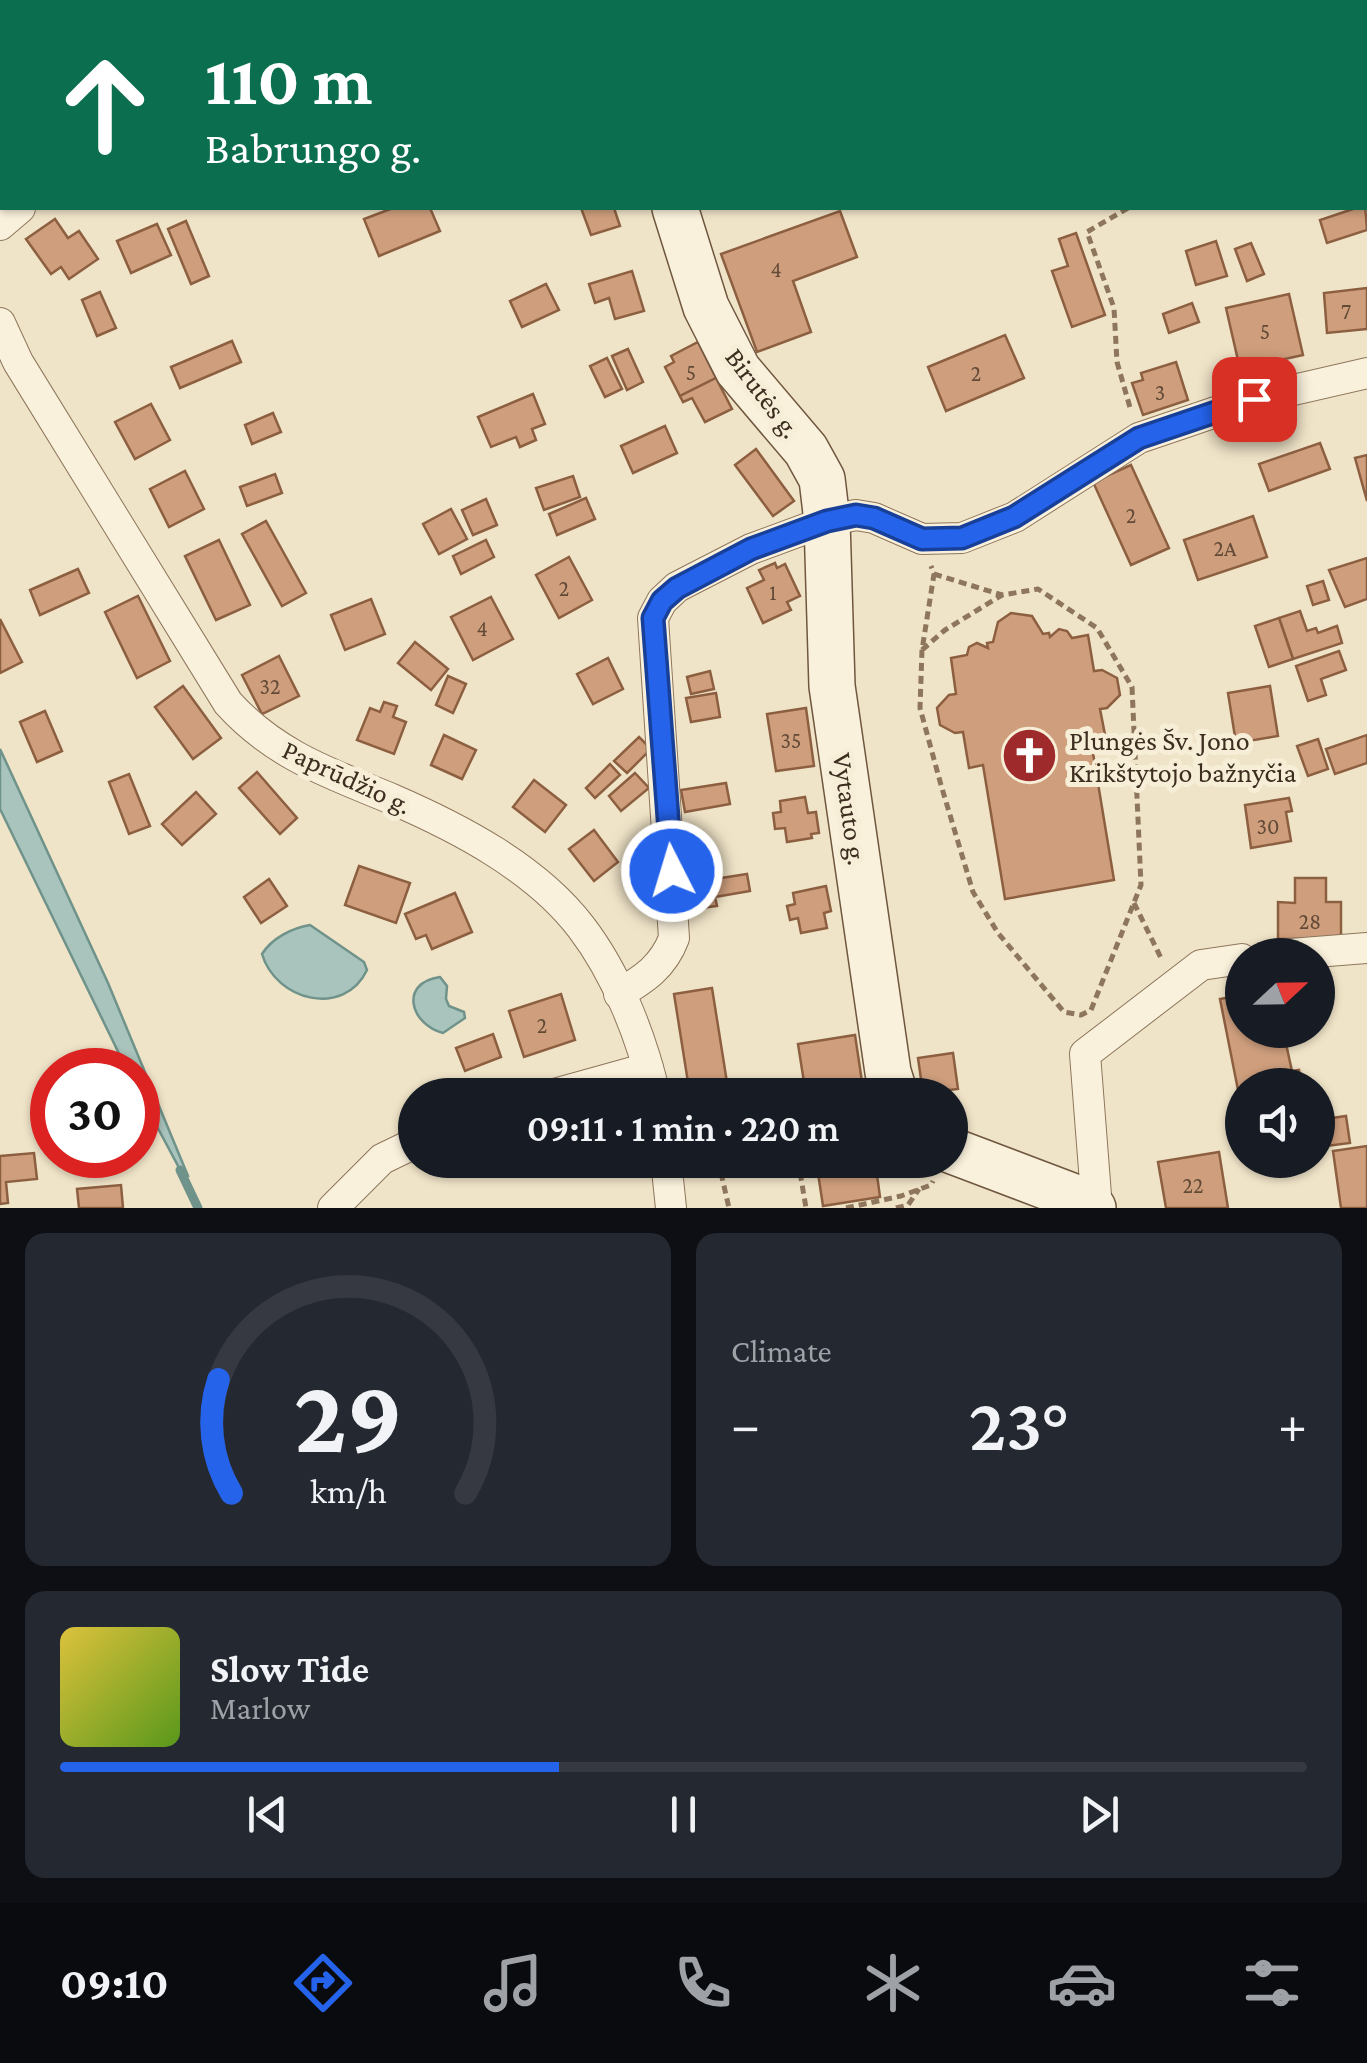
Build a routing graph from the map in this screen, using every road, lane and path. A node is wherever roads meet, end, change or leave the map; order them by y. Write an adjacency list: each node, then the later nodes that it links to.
1 (676, 210): 6 (main road, Birutės g.)
2 (1125, 210): 5 (path)
3 (0, 323): 16 (street, Paprūdžio g.)
4 (1367, 374): 5 (street)
5 (1139, 438): 7 (street)
6 (827, 521): 7 (street); 16 (street); 18 (main road, Vytauto g.)
7 (922, 539): 8 (path)
8 (934, 574): 9 (path); 10 (path)
9 (1002, 595): 10 (path); 11 (path)
10 (922, 650): 11 (path)
11 (1134, 902): 15 (path)
12 (1367, 948): 13 (street)
13 (1335, 951)
14 (1225, 961): 15 (street)
15 (1175, 985): 32 (street)
16 (618, 994): 17 (street, Paprūdžio g.)
17 (650, 1078)
18 (891, 1078)
19 (398, 1151): 26 (street)
20 (968, 1168): 32 (main road)
21 (668, 1178): 27 (street)
22 (722, 1178): 28 (path)
23 (801, 1178): 29 (path)
24 (934, 1178): 25 (path)
25 (918, 1189): 30 (path); 31 (path)
26 (333, 1208)
27 (671, 1208)
28 (729, 1208)
29 (806, 1208)
30 (846, 1208)
31 (896, 1208)
32 (1095, 1208)

